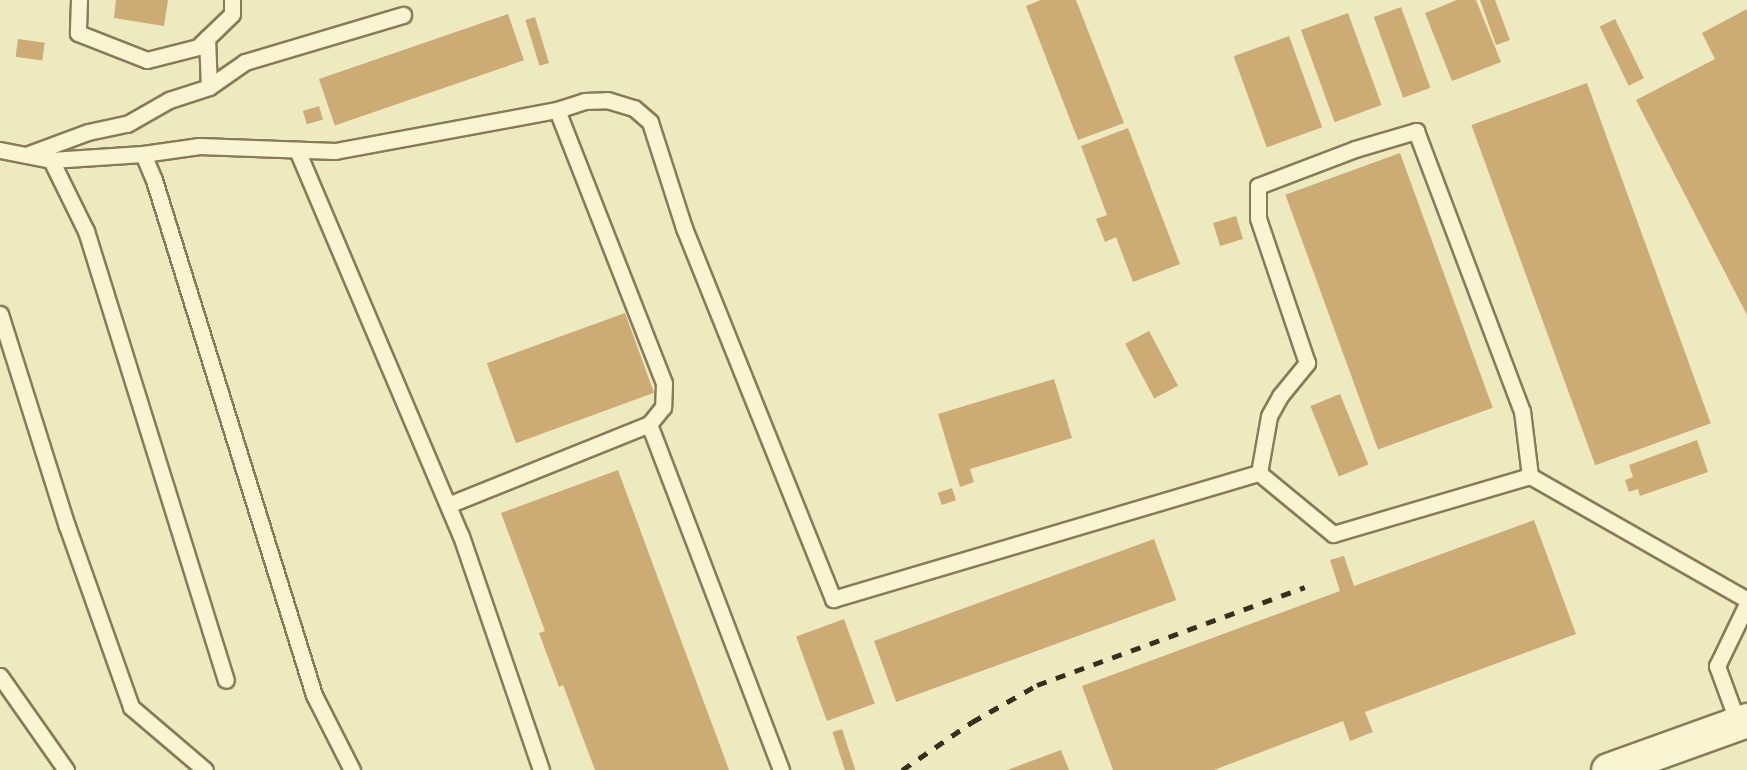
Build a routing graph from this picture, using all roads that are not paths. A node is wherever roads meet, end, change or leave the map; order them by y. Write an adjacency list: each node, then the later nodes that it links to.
1 (79, 0): 4 (lane)
2 (232, 0): 4 (lane)
3 (403, 15): 5 (lane)
4 (207, 38): 5 (lane)
5 (209, 87): 10 (lane)
6 (557, 110): 8 (lane); 13 (lane); 14 (lane)
7 (0, 150): 10 (lane)
8 (297, 150): 9 (lane); 16 (lane)
9 (143, 154): 11 (lane); 23 (lane)
10 (25, 155): 11 (lane)
11 (51, 160): 19 (lane)
12 (0, 314): 22 (lane)
13 (649, 424): 16 (lane); 25 (lane)
14 (1259, 473): 15 (lane); 15 (lane)
15 (1530, 476): 17 (lane)
16 (448, 505): 24 (lane)
17 (1747, 602): 20 (lane)
18 (0, 676): 21 (lane)
19 (225, 680)
20 (1742, 721): 26 (street)
21 (66, 770)
22 (205, 770)
23 (352, 770)
24 (541, 770)
25 (781, 770)
26 (1608, 770)

